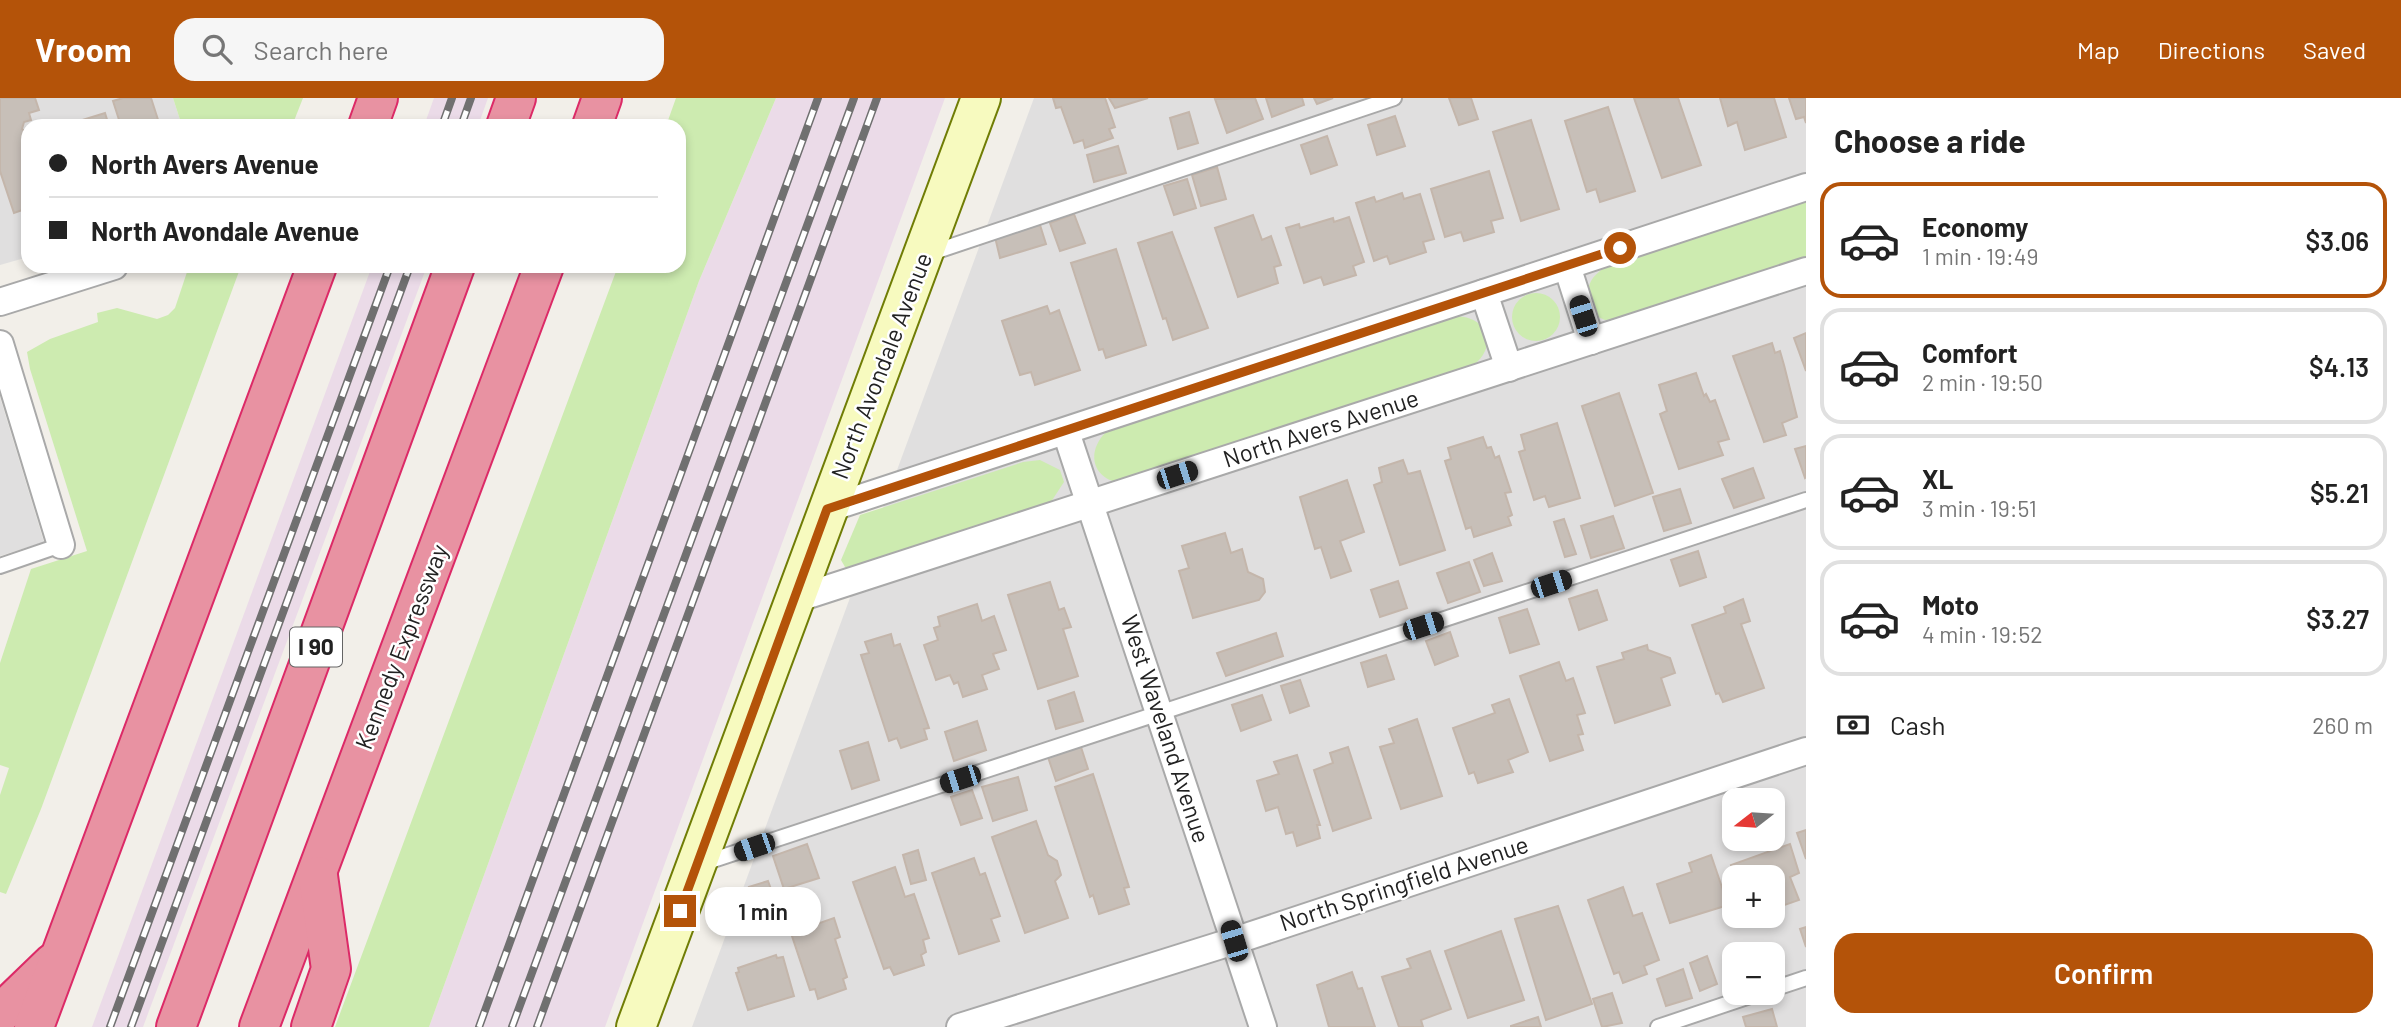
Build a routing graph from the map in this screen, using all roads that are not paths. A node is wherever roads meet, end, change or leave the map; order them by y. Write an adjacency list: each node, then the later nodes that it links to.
1 (378, 98): 6 (highway)
2 (516, 98): 7 (highway)
3 (602, 98): 8 (highway)
4 (981, 98): 10 (street, North Avondale Avenue)
5 (1394, 98): 10 (lane)
6 (370, 119)
7 (508, 119)
8 (594, 119)
9 (1806, 187): 11 (street)
10 (924, 255): 25 (street, North Avondale Avenue)
11 (1567, 266): 17 (street); 19 (street)
12 (1806, 271): 19 (street, North Avers Avenue)
13 (92, 273): 18 (street)
14 (314, 273): 34 (highway)
15 (452, 273): 40 (highway, I 90)
16 (541, 273): 32 (highway, Kennedy Expressway)
17 (1484, 293): 21 (street); 22 (street)
18 (0, 302)
19 (1591, 341): 21 (street, North Avers Avenue)
20 (0, 344): 26 (street)
21 (1509, 368): 24 (street, North Avers Avenue)
22 (1066, 432): 24 (street, West Waveland Avenue); 25 (street)
23 (1806, 500): 29 (lane)
24 (1090, 504): 28 (street, North Avers Avenue); 29 (street, West Waveland Avenue)
25 (827, 509): 28 (street, North Avondale Avenue)
26 (61, 545): 27 (lane)
27 (0, 566)
28 (796, 599): 31 (street, North Avondale Avenue)
29 (1159, 713): 31 (lane); 33 (street, West Waveland Avenue)
30 (1806, 751): 33 (street, North Springfield Avenue)
31 (697, 865): 43 (street, North Avondale Avenue)
32 (317, 869): 41 (highway, Kennedy Expressway); 42 (highway)
33 (1234, 941): 44 (street, North Springfield Avenue); 45 (street, West Waveland Avenue)
34 (60, 956): 38 (highway); 39 (highway)
35 (1806, 978): 36 (lane)
36 (1785, 985)
37 (1723, 1005): 46 (lane)
38 (0, 1014)
39 (34, 1027)
40 (176, 1027)
41 (259, 1027)
42 (311, 1027)
43 (636, 1027)
44 (960, 1027)
45 (1263, 1027)
46 (1658, 1027)

